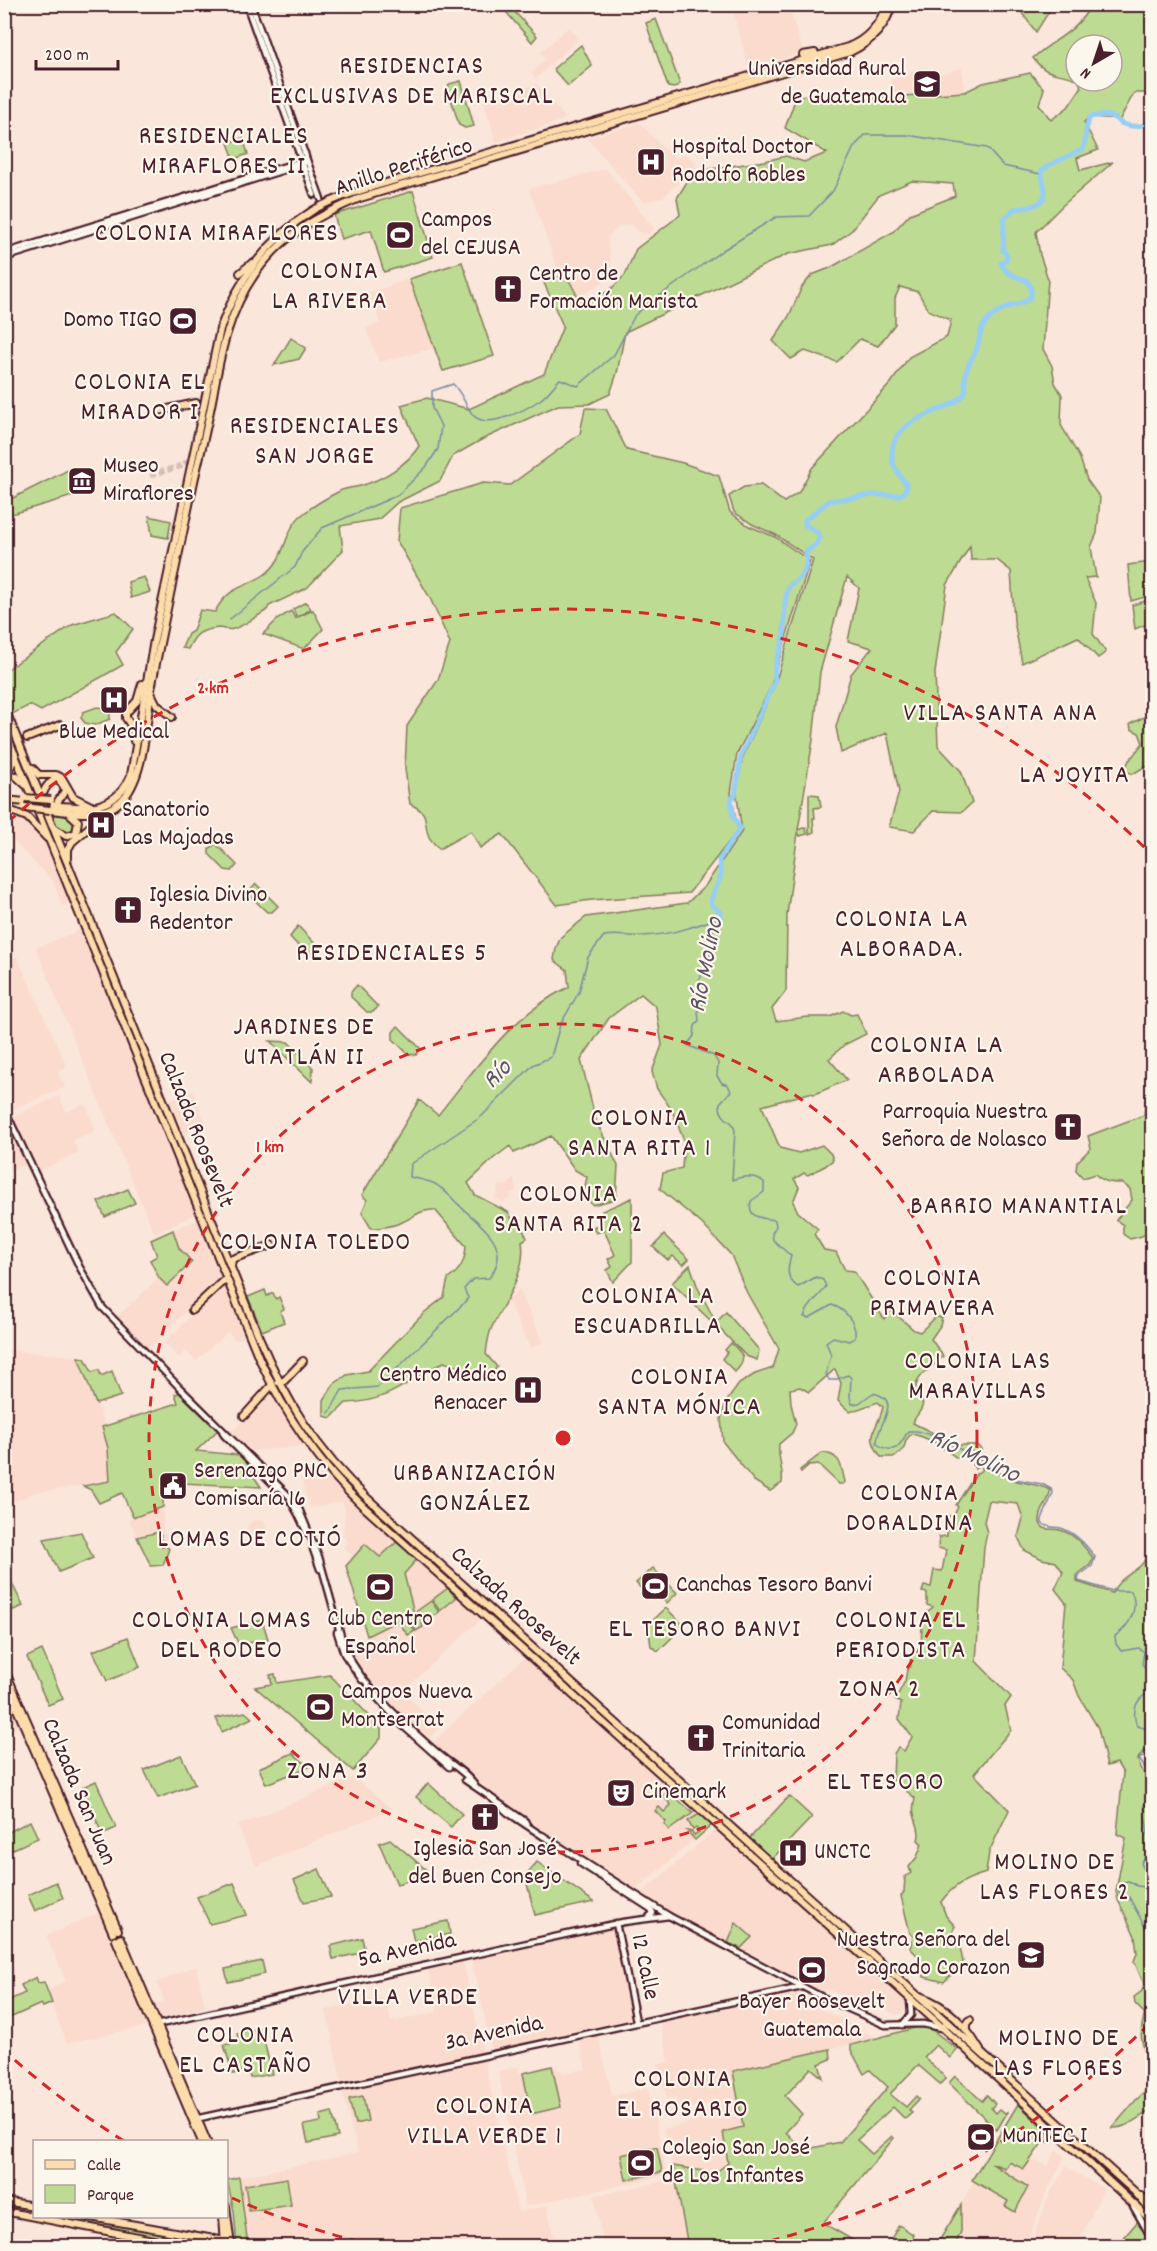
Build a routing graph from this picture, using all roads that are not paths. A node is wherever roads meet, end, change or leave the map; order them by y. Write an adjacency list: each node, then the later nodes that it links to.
1 (246, 4): 19 (main road)
2 (251, 4): 16 (main road)
3 (885, 4): 5 (main road, Anillo Periférico)
4 (892, 4): 7 (main road, Anillo Periférico)
5 (837, 51): 6 (main road); 10 (main road, Anillo Periférico)
6 (803, 55)
7 (793, 69): 9 (main road); 12 (main road, Anillo Periférico)
8 (738, 74): 10 (main road)
9 (775, 80)
10 (720, 85): 13 (main road, Anillo Periférico)
11 (642, 118): 12 (main road)
12 (622, 119): 15 (main road, Anillo Periférico)
13 (576, 126): 14 (main road); 20 (main road, Anillo Periférico)
14 (553, 128)
15 (518, 151): 18 (main road); 22 (main road, Anillo Periférico)
16 (305, 153): 19 (main road); 24 (main road)
17 (451, 159): 20 (main road)
18 (502, 161)
19 (302, 162): 23 (main road); 28 (main road)
20 (434, 169): 25 (main road, Anillo Periférico)
21 (426, 182): 22 (main road)
22 (407, 185): 25 (main road, Anillo Periférico)
23 (314, 195)
24 (321, 199)
25 (329, 207): 26 (main road, Anillo Periférico)
26 (315, 214): 27 (main road, Anillo Periférico); 32 (main road, Anillo Periférico)
27 (265, 251): 29 (main road); 34 (main road, Anillo Periférico)
28 (4, 255)
29 (240, 273)
30 (218, 387): 32 (main road)
31 (196, 403): 33 (main road)
32 (207, 407): 36 (main road); 36 (main road)
33 (159, 411)
34 (199, 422): 35 (main road); 37 (main road, Anillo Periférico)
35 (194, 430)
36 (183, 529): 41 (main road)
37 (176, 543): 38 (main road); 40 (main road, Anillo Periférico)
38 (169, 551)
39 (164, 577): 40 (main road)
40 (164, 595): 41 (main road, Anillo Periférico)
41 (153, 666): 42 (main road, Anillo Periférico); 50 (main road, Anillo Periférico); 50 (main road)
42 (151, 693): 45 (main road); 58 (main road, Anillo Periférico)
43 (4, 706): 52 (main road, Calzada Roosevelt)
44 (4, 716): 48 (main road)
45 (172, 717)
46 (60, 724): 49 (main road)
47 (4, 728): 51 (main road, Calzada Roosevelt)
48 (12, 734)
49 (27, 738)
50 (135, 752): 60 (main road, Anillo Periférico)
51 (15, 753): 53 (main road); 56 (main road, Calzada Roosevelt)
52 (27, 762): 55 (main road, Calzada Roosevelt); 59 (main road)
53 (4, 772): 56 (main road)
54 (4, 798): 56 (main road)
55 (42, 799): 57 (main road); 63 (main road, Calzada Roosevelt)
56 (27, 801): 57 (main road, bridge); 61 (main road); 64 (main road, Calzada Roosevelt)
57 (53, 804): 59 (main road); 60 (main road); 62 (main road)
58 (118, 804): 62 (main road); 65 (main road, Anillo Periférico)
59 (89, 805): 60 (main road)
60 (101, 805)
61 (4, 806): 64 (main road)
62 (65, 811): 63 (main road)
63 (54, 828): 65 (main road, Calzada Roosevelt)
64 (51, 842): 67 (main road, Calzada Roosevelt)
65 (70, 868): 66 (main road, Calzada Roosevelt)
66 (133, 1023): 67 (main road); 70 (main road, Calzada Roosevelt)
67 (125, 1027): 69 (main road, Calzada Roosevelt)
68 (4, 1108): 90 (main road)
69 (166, 1130): 70 (main road); 72 (main road, Calzada Roosevelt)
70 (179, 1140): 71 (main road, Calzada Roosevelt)
71 (206, 1206): 72 (main road); 74 (main road, Calzada Roosevelt)
72 (201, 1215): 75 (main road, Calzada Roosevelt)
73 (272, 1245): 74 (main road)
74 (232, 1270): 78 (main road, Calzada Roosevelt)
75 (228, 1281): 76 (main road); 78 (main road, Calzada Roosevelt)
76 (192, 1310)
77 (303, 1361): 78 (main road)
78 (275, 1383): 79 (main road); 80 (main road, Calzada Roosevelt); 81 (main road, Calzada Roosevelt)
79 (244, 1416)
80 (399, 1537): 81 (main road); 84 (main road, Calzada Roosevelt)
81 (429, 1552): 84 (main road, Calzada Roosevelt)
82 (4, 1668): 86 (main road, Calzada San Juan)
83 (4, 1679): 85 (main road, Calzada San Juan)
84 (589, 1703): 87 (main road, Calzada Roosevelt); 88 (main road, Calzada Roosevelt)
85 (34, 1746): 86 (main road); 86 (main road, Calzada San Juan)
86 (43, 1756)
87 (674, 1785): 88 (main road); 89 (main road, Calzada Roosevelt)
88 (696, 1796): 91 (main road, Calzada Roosevelt)
89 (715, 1824): 91 (main road); 96 (main road, Calzada Roosevelt)
90 (542, 1835): 92 (main road); 93 (main road)
91 (794, 1884): 96 (main road, Calzada Roosevelt)
92 (669, 1916): 93 (main road, 5a Avenida); 97 (main road)
93 (649, 1917): 94 (main road, 5a Avenida)
94 (616, 1923): 102 (main road, 12 Calle); 105 (main road, 5a Avenida)
95 (118, 1939): 105 (main road)
96 (858, 1947): 100 (main road, Calzada Roosevelt)
97 (789, 1980): 98 (main road); 99 (main road)
98 (802, 1987): 99 (main road, 3a Avenida); 106 (main road)
99 (785, 1990): 102 (main road, 3a Avenida)
100 (912, 1996): 101 (main road); 107 (main road); 108 (main road, Calzada Roosevelt); 109 (main road, Calzada Roosevelt)
101 (911, 2017): 104 (main road); 106 (main road)
102 (637, 2020): 111 (main road, 3a Avenida)
103 (970, 2020): 107 (main road)
104 (918, 2024): 106 (main road); 108 (main road)
105 (155, 2025): 111 (main road)
106 (899, 2026)
107 (967, 2028): 109 (main road)
108 (944, 2029): 110 (main road, Calzada Roosevelt)
109 (983, 2056): 114 (main road, Calzada Roosevelt)
110 (1034, 2112): 114 (main road); 116 (main road, Calzada Roosevelt)
111 (196, 2119): 112 (main road); 113 (main road)
112 (201, 2140)
113 (206, 2140)
114 (1095, 2157): 115 (main road, Calzada Roosevelt)
115 (1135, 2192): 118 (main road); 121 (main road, Calzada Roosevelt)
116 (1128, 2198): 127 (main road, Calzada Roosevelt); 128 (main road)
117 (4, 2201): 119 (main road)
118 (1152, 2204)
119 (33, 2206)
120 (4, 2211): 122 (main road)
121 (1152, 2212)
122 (33, 2217)
123 (39, 2218): 131 (main road)
124 (91, 2218): 129 (main road)
125 (223, 2218): 130 (main road)
126 (227, 2218): 130 (main road)
127 (1152, 2221)
128 (1152, 2239)
129 (213, 2240): 130 (main road); 132 (main road)
130 (228, 2244)
131 (184, 2247)
132 (217, 2247)

